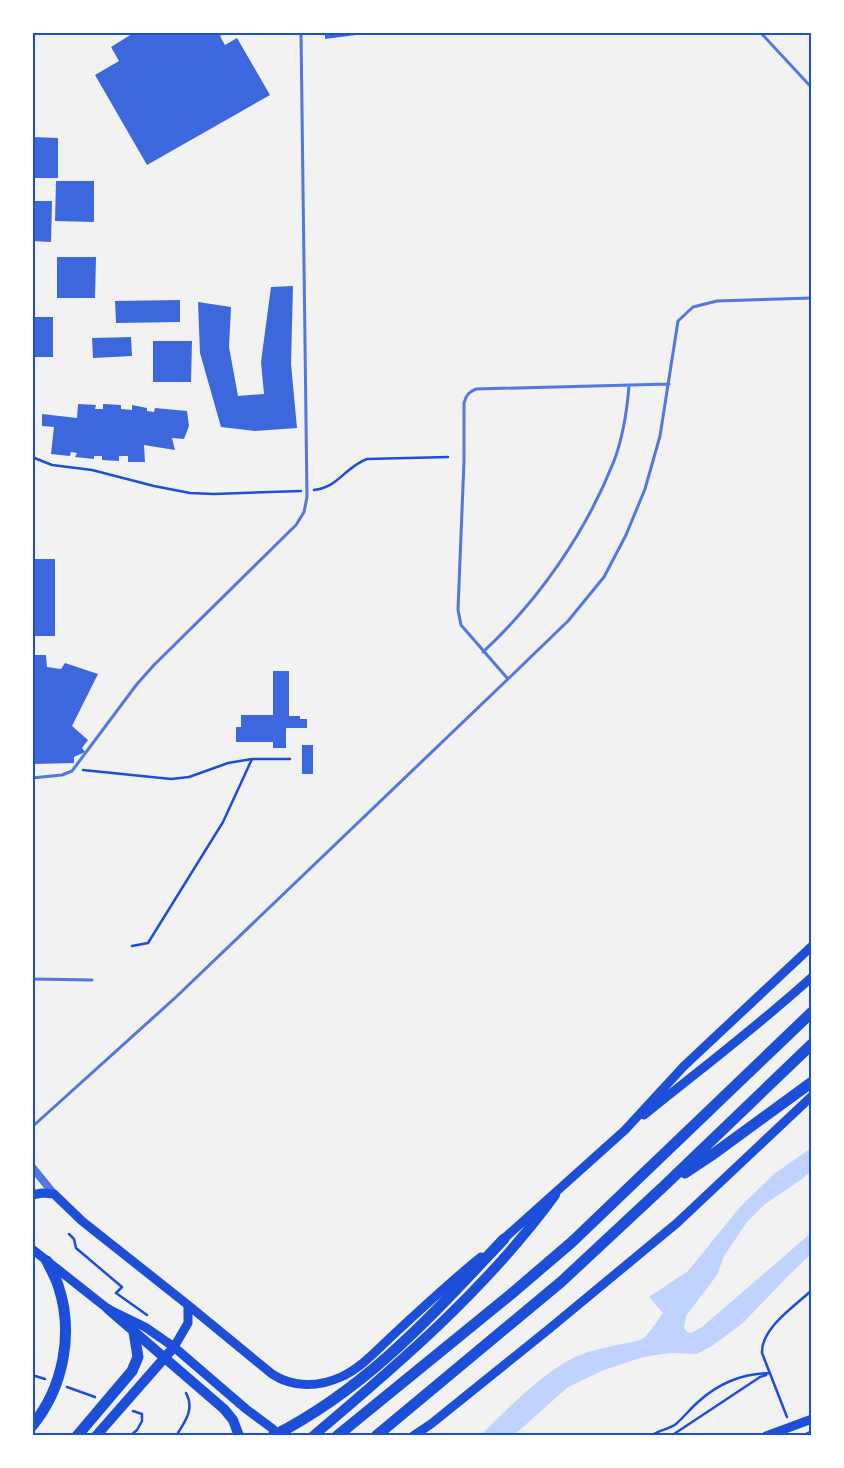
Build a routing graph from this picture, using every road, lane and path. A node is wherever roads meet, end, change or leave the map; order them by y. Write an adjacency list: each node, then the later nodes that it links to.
1 (300, 32): 9 (lane)
2 (760, 32): 3 (lane)
3 (812, 88)
4 (812, 298): 5 (lane)
5 (669, 384): 6 (lane); 11 (lane)
6 (629, 386): 10 (lane); 10 (lane)
7 (32, 457): 9 (path)
8 (448, 457): 9 (path)
9 (306, 491): 15 (lane)
10 (483, 652): 11 (lane)
11 (508, 679): 25 (lane)
12 (252, 759): 13 (path); 14 (path); 16 (path)
13 (290, 759)
14 (92, 771)
15 (32, 778)
16 (132, 946)
17 (812, 946): 26 (main road)
18 (812, 977): 26 (main road)
19 (32, 979): 20 (lane)
20 (92, 980)
21 (812, 1012): 60 (highway)
22 (812, 1044): 28 (highway)
23 (812, 1082): 28 (highway)
24 (812, 1096): 62 (main road)
25 (32, 1127)
26 (625, 1130): 31 (main road)
27 (32, 1166): 29 (street)
28 (664, 1186): 61 (highway)
29 (54, 1194): 30 (main road); 37 (main road)
30 (32, 1195)
31 (554, 1195): 33 (main road); 59 (main road)
32 (70, 1234): 39 (path)
33 (504, 1239): 37 (main road); 53 (highway)
34 (32, 1249): 35 (main road)
35 (46, 1260): 38 (main road); 52 (highway)
36 (812, 1290): 43 (path)
37 (188, 1305): 41 (main road)
38 (108, 1309): 40 (main road); 41 (main road)
39 (154, 1320)
40 (134, 1332): 42 (main road); 54 (highway)
41 (174, 1347): 42 (main road); 53 (main road)
42 (166, 1358): 55 (main road); 58 (main road)
43 (770, 1373): 50 (path); 63 (path); 64 (path)
44 (32, 1374): 45 (path)
45 (50, 1381)
46 (59, 1384): 48 (path)
47 (182, 1389): 57 (path)
48 (103, 1400)
49 (129, 1410): 56 (path)
50 (788, 1418)
51 (812, 1419): 65 (main road)
52 (32, 1426)
53 (273, 1432)
54 (77, 1436)
55 (96, 1436)
56 (130, 1436)
57 (176, 1436)
58 (239, 1436)
59 (313, 1436)
60 (337, 1436)
61 (376, 1436)
62 (413, 1436)
63 (651, 1436)
64 (671, 1436)
65 (766, 1436)

